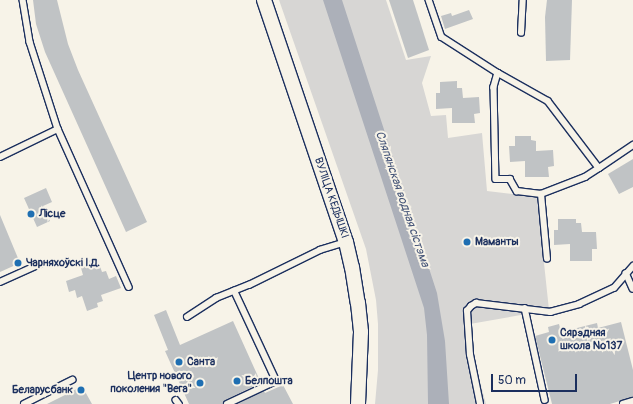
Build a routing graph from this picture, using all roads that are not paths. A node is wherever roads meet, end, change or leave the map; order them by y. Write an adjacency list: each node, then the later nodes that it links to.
1 (23, 0): 7 (lane)
2 (264, 0): 12 (street, ВУЛІЦА КЕДЫШКІ)
3 (429, 0): 6 (lane)
4 (523, 0): 5 (lane)
5 (521, 33)
6 (498, 73): 10 (lane); 11 (lane)
7 (58, 129): 9 (lane); 18 (lane)
8 (633, 145): 10 (lane)
9 (0, 157)
10 (598, 168): 11 (lane)
11 (541, 194): 13 (lane)
12 (346, 242): 20 (lane); 28 (street, ВУЛІЦА КЕДЫШКІ)
13 (547, 259)
14 (40, 264): 17 (lane)
15 (633, 266): 16 (lane)
16 (626, 273): 19 (lane); 21 (lane)
17 (0, 282)
18 (129, 287)
19 (633, 289)
20 (234, 291): 22 (lane); 27 (lane)
21 (525, 308): 24 (lane); 29 (lane)
22 (187, 317)
23 (72, 380): 26 (lane)
24 (545, 400)
25 (633, 401): 30 (lane)
26 (24, 404)
27 (227, 404)
28 (358, 404)
29 (480, 404)
30 (624, 404)

